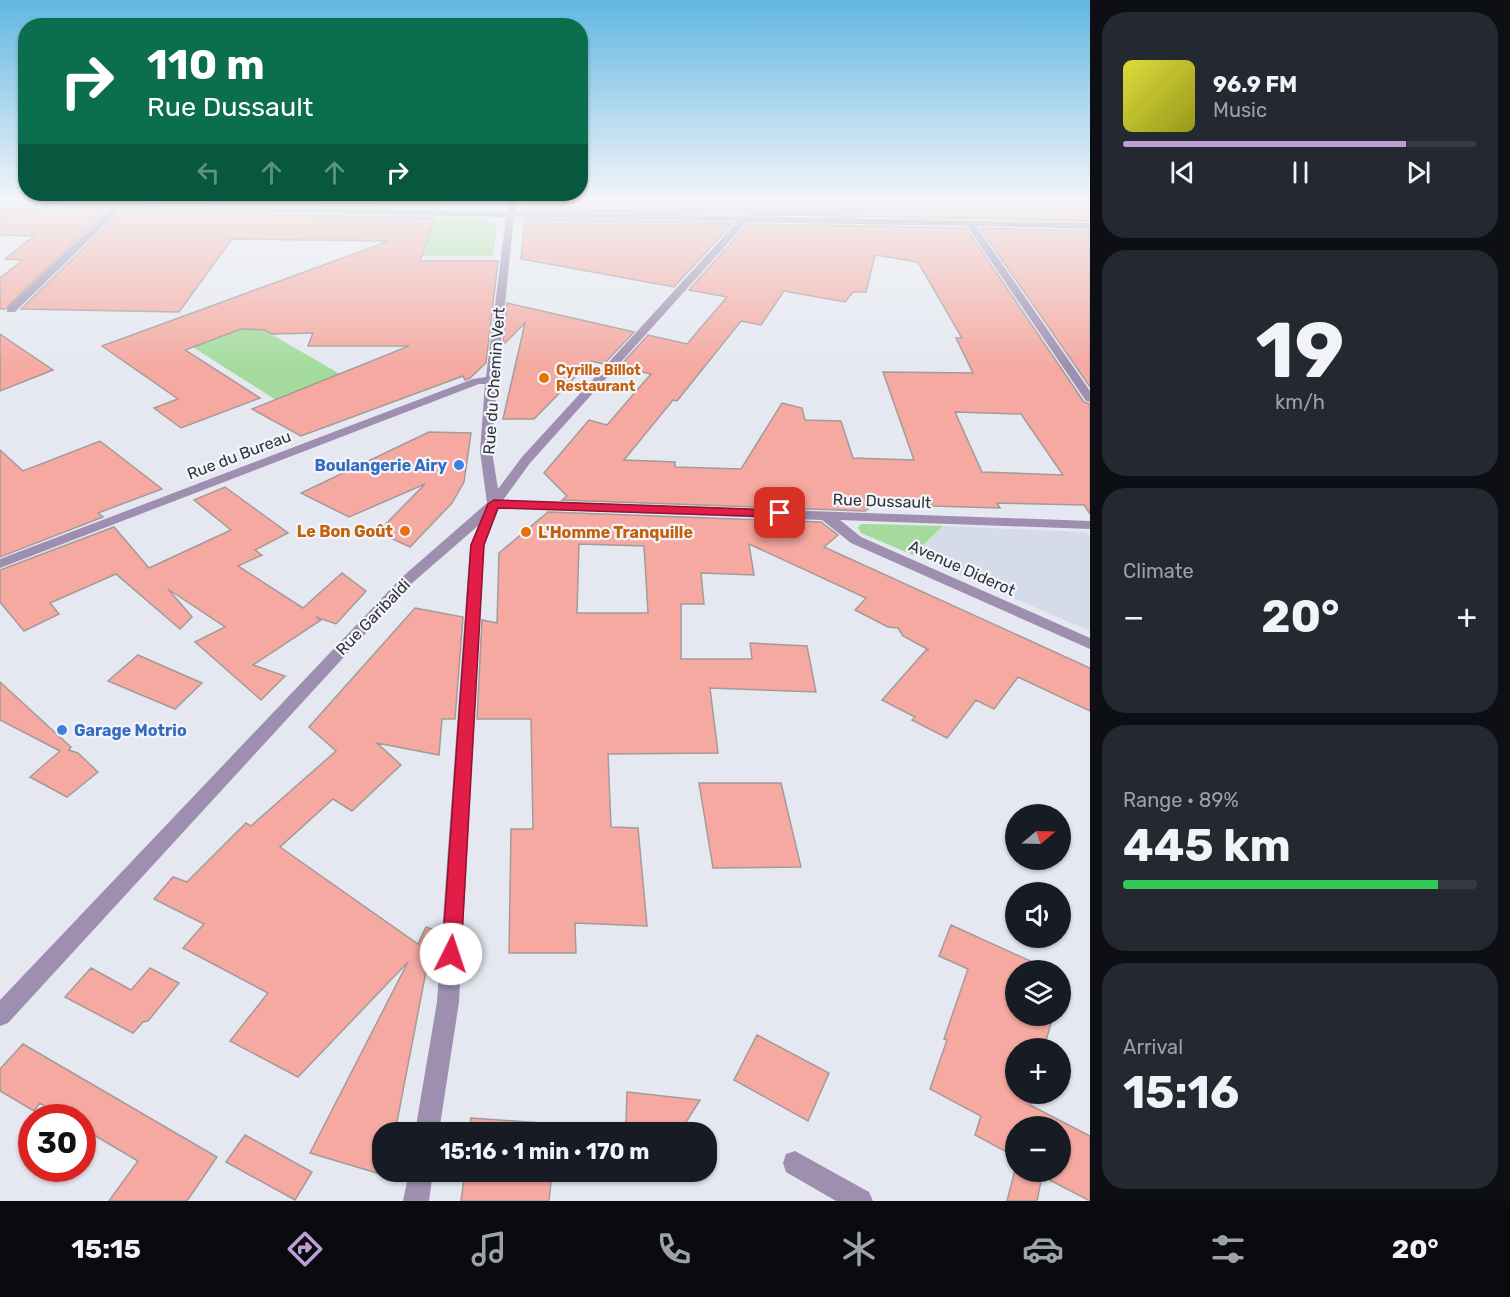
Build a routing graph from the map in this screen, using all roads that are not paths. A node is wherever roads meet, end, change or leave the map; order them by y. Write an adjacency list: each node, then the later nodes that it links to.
1 (66, 257): 5 (street)
2 (505, 257): 6 (street, Rue du Chemin Vert)
3 (710, 257): 8 (street, Rue Garibaldi)
4 (993, 257): 7 (street)
5 (11, 310)
6 (491, 380): 8 (street, Rue du Chemin Vert); 11 (street, Rue du Bureau)
7 (1090, 399)
8 (494, 504): 9 (street, Rue Dussault); 13 (street, Rue Garibaldi); 14 (street)
9 (825, 515): 10 (street, Rue Dussault); 12 (street, Avenue Diderot)
10 (1090, 525)
11 (0, 564)
12 (1090, 644)
13 (0, 1016)
14 (429, 1122)
15 (795, 1163): 18 (street)
16 (419, 1182): 17 (street)
17 (416, 1201)
18 (860, 1201)

